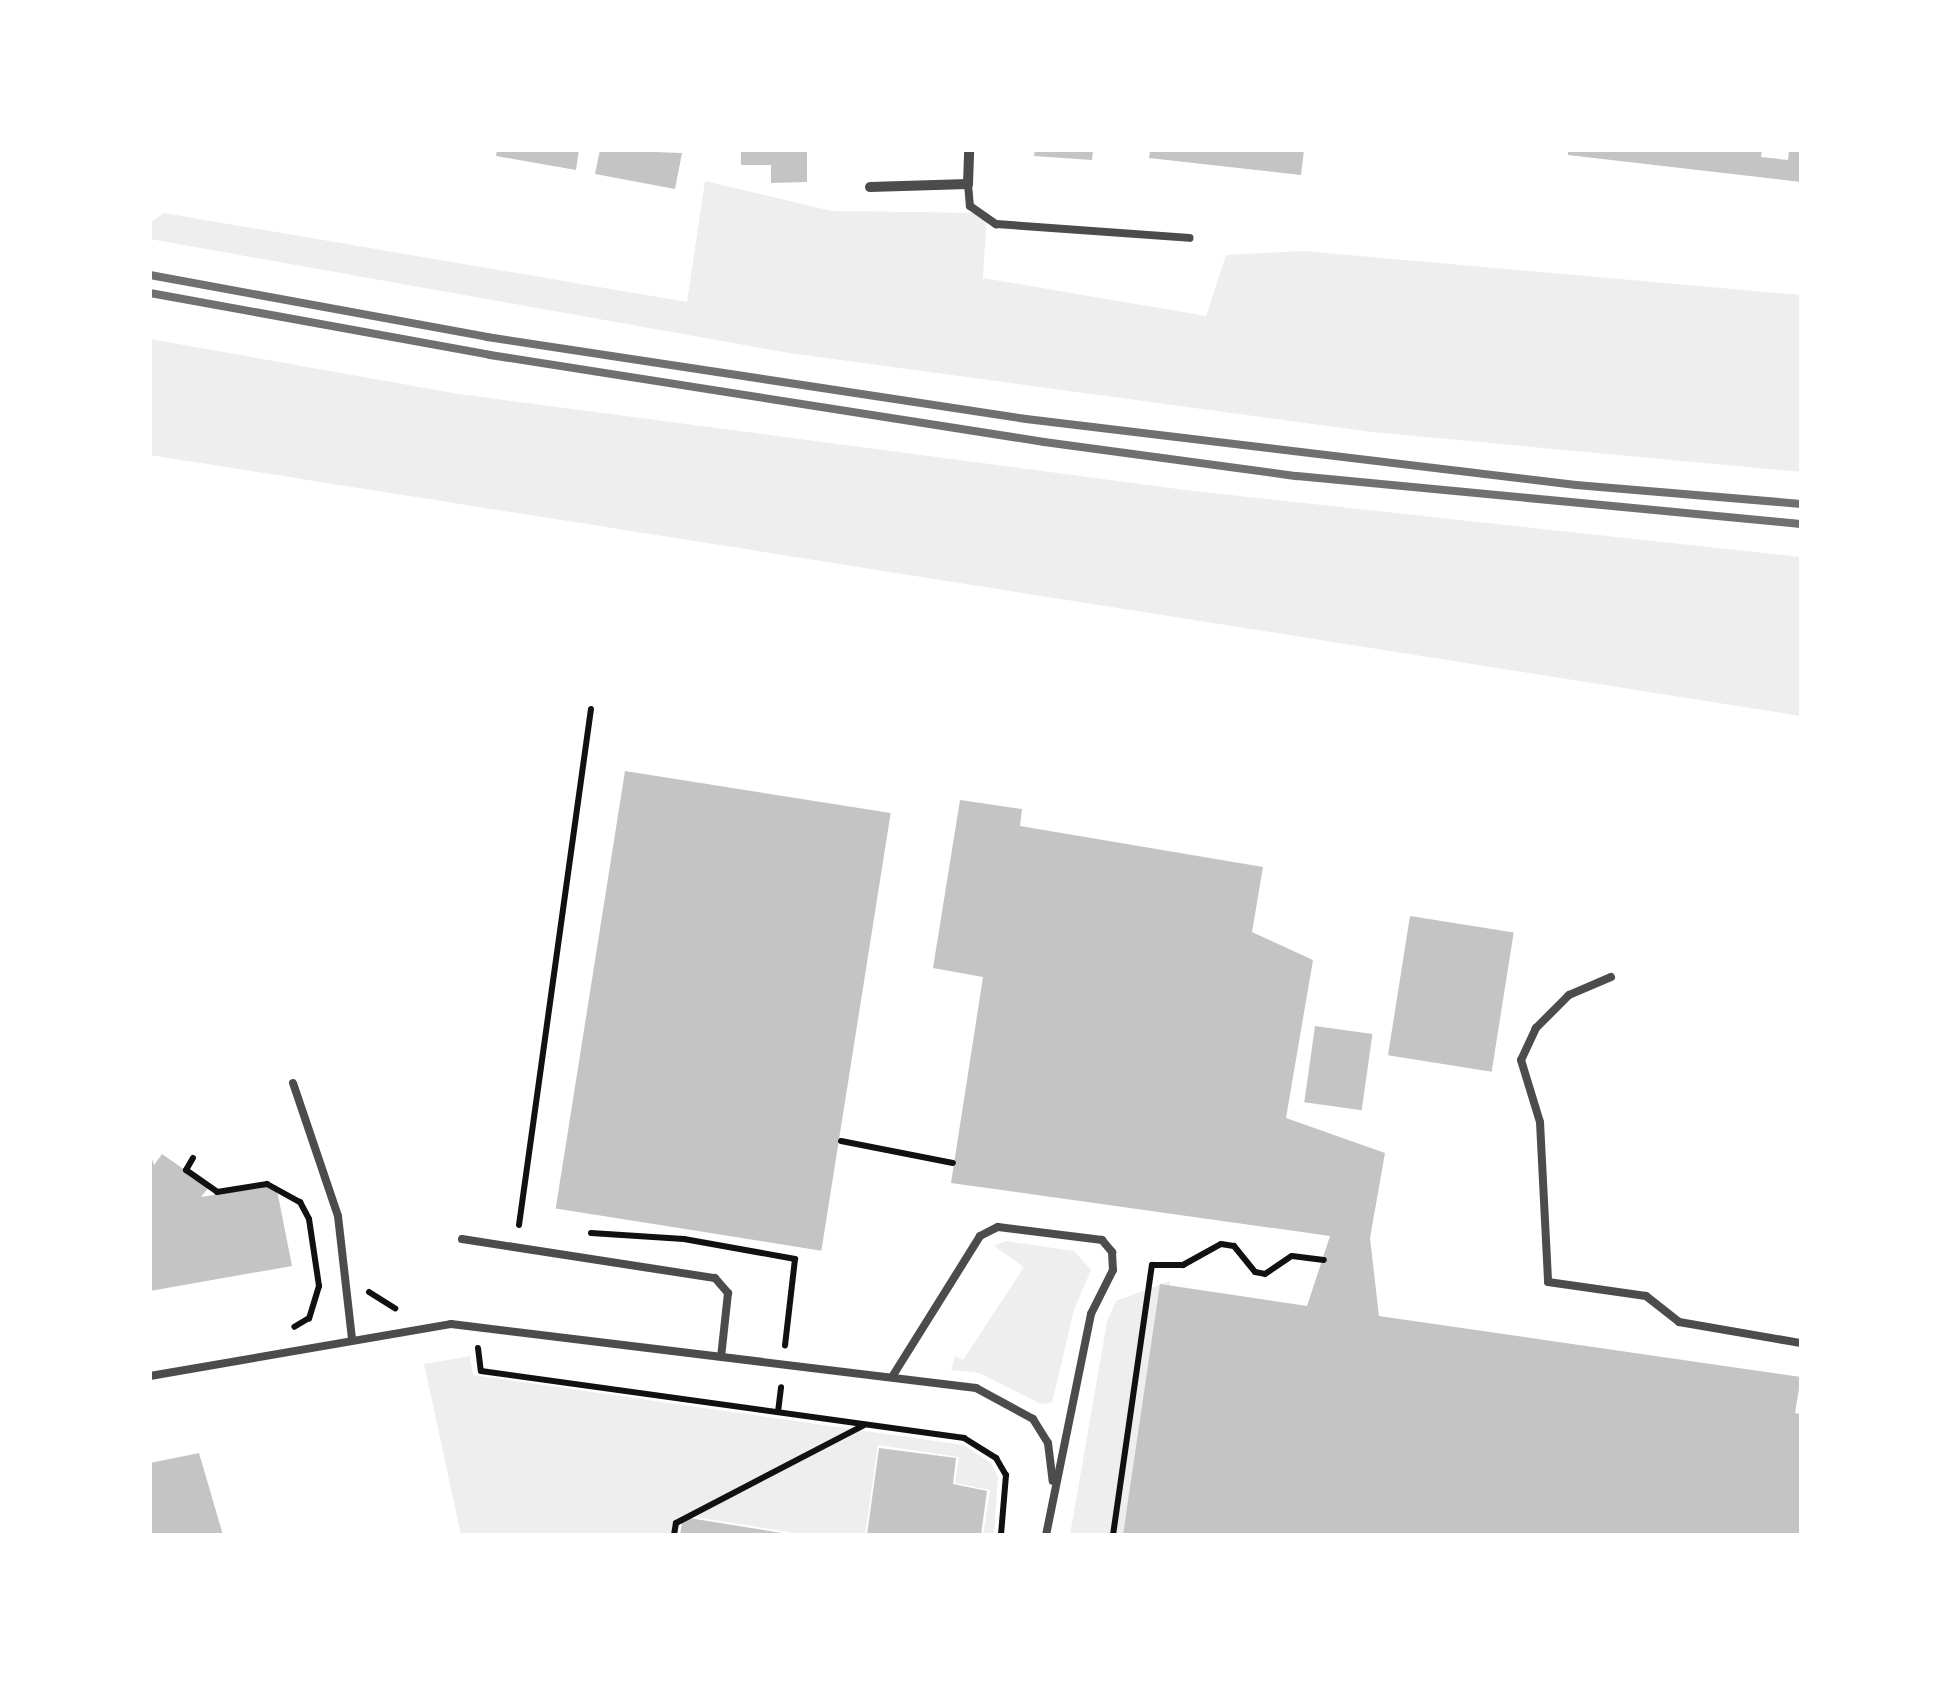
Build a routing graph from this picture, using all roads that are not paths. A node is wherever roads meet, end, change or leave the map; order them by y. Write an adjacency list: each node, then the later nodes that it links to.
1 (970, 150): 2 (street)
2 (968, 184): 3 (street); 4 (lane)
3 (870, 188)
4 (1189, 238)
5 (1610, 977): 9 (lane)
6 (293, 1083): 8 (lane)
7 (462, 1239): 10 (lane)
8 (352, 1338): 10 (lane); 11 (lane)
9 (1801, 1343)
10 (721, 1357): 12 (lane)
11 (150, 1376)
12 (892, 1377): 13 (lane); 13 (lane)
13 (1053, 1480): 14 (lane)
14 (1046, 1535)

